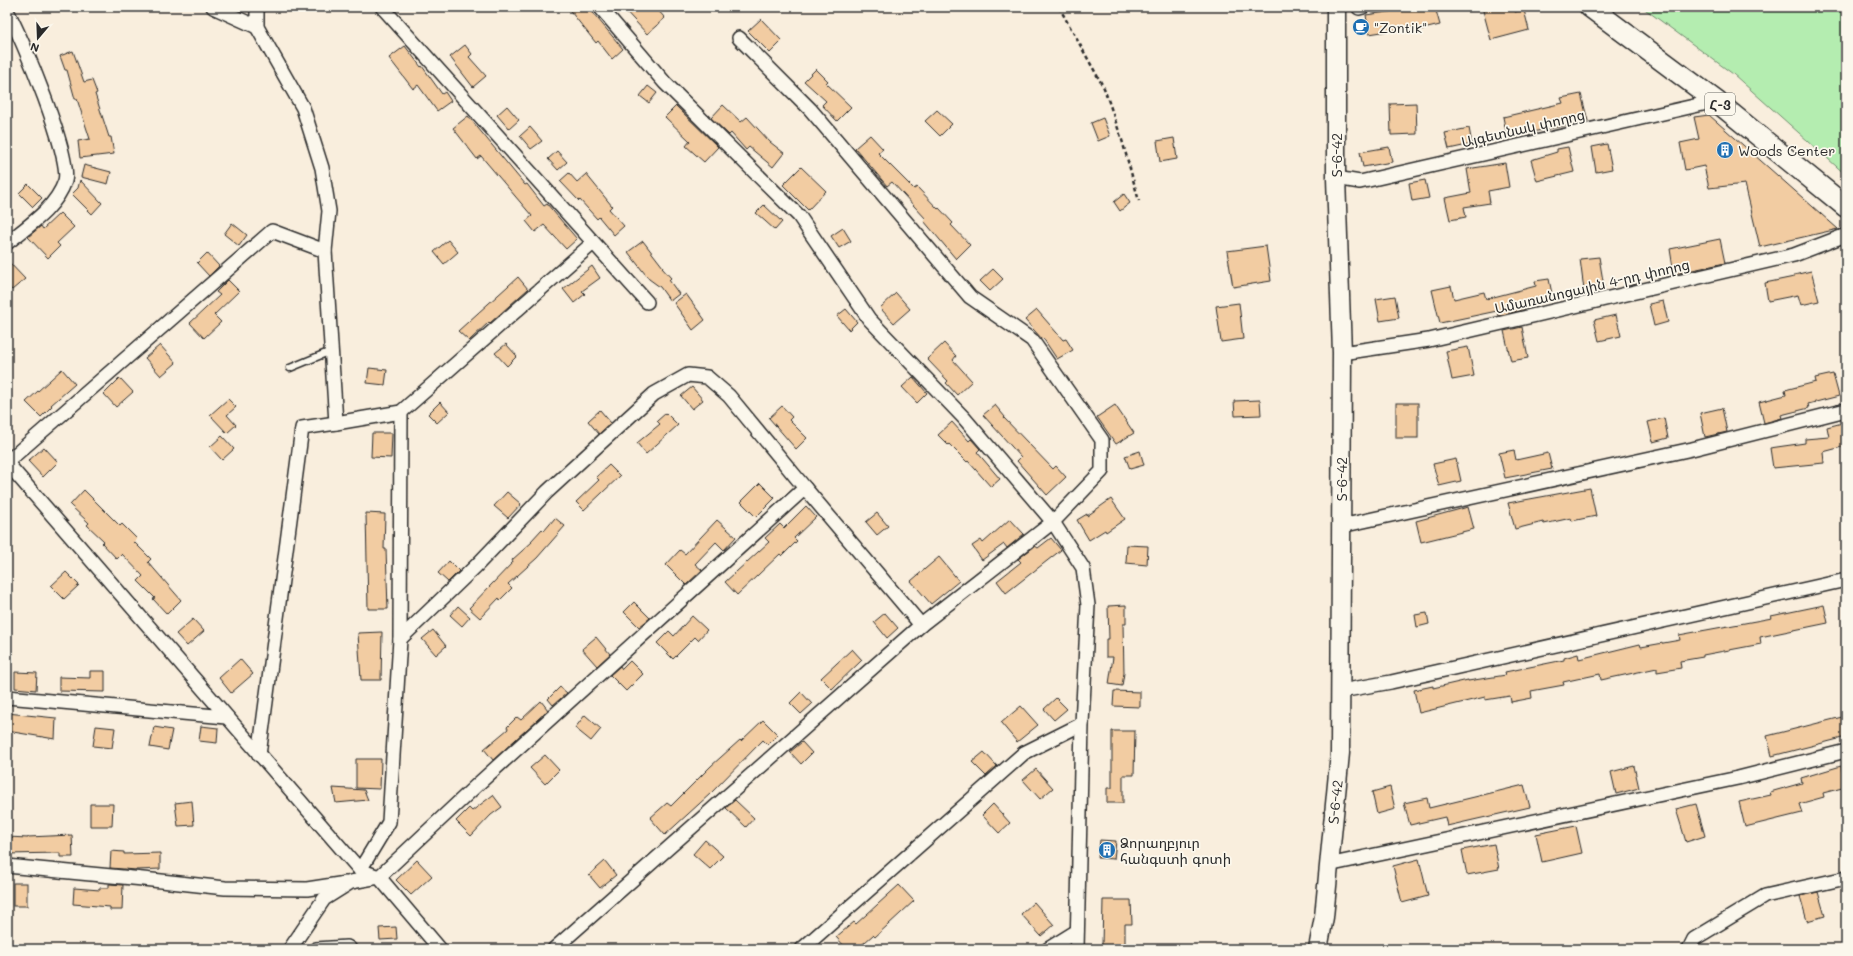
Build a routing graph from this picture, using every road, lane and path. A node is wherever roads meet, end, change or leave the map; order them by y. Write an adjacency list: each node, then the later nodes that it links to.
1 (213, 7): 9 (street)
2 (257, 7): 9 (street)
3 (382, 7): 17 (street)
4 (600, 7): 28 (street)
5 (1059, 7): 13 (path)
6 (1336, 7): 12 (main road, Տ-6-42 / Տ-6-42)
7 (1590, 7): 11 (main road, Հ-3)
8 (9, 19): 16 (street)
9 (257, 27): 18 (street)
10 (739, 38): 28 (street)
11 (1716, 101): 12 (street, Այգետնակ փողոց); 14 (main road, Հ-3)
12 (1336, 178): 21 (main road, Տ-6-42 / Տ-6-42)
13 (1139, 201)
14 (1846, 207)
15 (1846, 235): 21 (street, Ամառանոցային 4-րդ փողոց)
16 (7, 243)
17 (593, 244): 19 (street); 24 (street)
18 (325, 251): 20 (street); 26 (street)
19 (647, 302)
20 (331, 351): 22 (lane); 25 (street)
21 (1342, 353): 29 (main road, Տ-6-42 / Տ-6-42)
22 (290, 368)
23 (1846, 410): 29 (street)
24 (401, 412): 25 (street); 32 (street)
25 (336, 423): 38 (street)
26 (7, 463): 35 (street)
27 (805, 488): 31 (street); 32 (street); 42 (street)
28 (1053, 522): 31 (street); 36 (street)
29 (1341, 526): 33 (main road, Տ-6-42 / Տ-6-42)
30 (1846, 580): 33 (street)
31 (921, 625): 51 (street)
32 (400, 639): 41 (street)
33 (1341, 691): 39 (main road, Տ-6-42 / Տ-6-42)
34 (7, 697): 35 (street)
35 (226, 716): 38 (street)
36 (1082, 724): 45 (street); 52 (street)
37 (1846, 751): 39 (street)
38 (259, 755): 41 (street)
39 (1328, 865): 46 (main road, Տ-6-42 / Տ-6-42)
40 (7, 866): 44 (street)
41 (360, 870): 42 (street)
42 (379, 877): 44 (street); 50 (street)
43 (1846, 878): 55 (street)
44 (351, 882): 47 (street)
45 (1077, 932): 53 (street); 54 (street)
46 (1319, 948)
47 (290, 949)
48 (316, 949): 49 (street)
49 (350, 949)
50 (440, 949)
51 (554, 949)
52 (802, 949)
53 (1048, 949)
54 (1077, 949)
55 (1689, 949)

